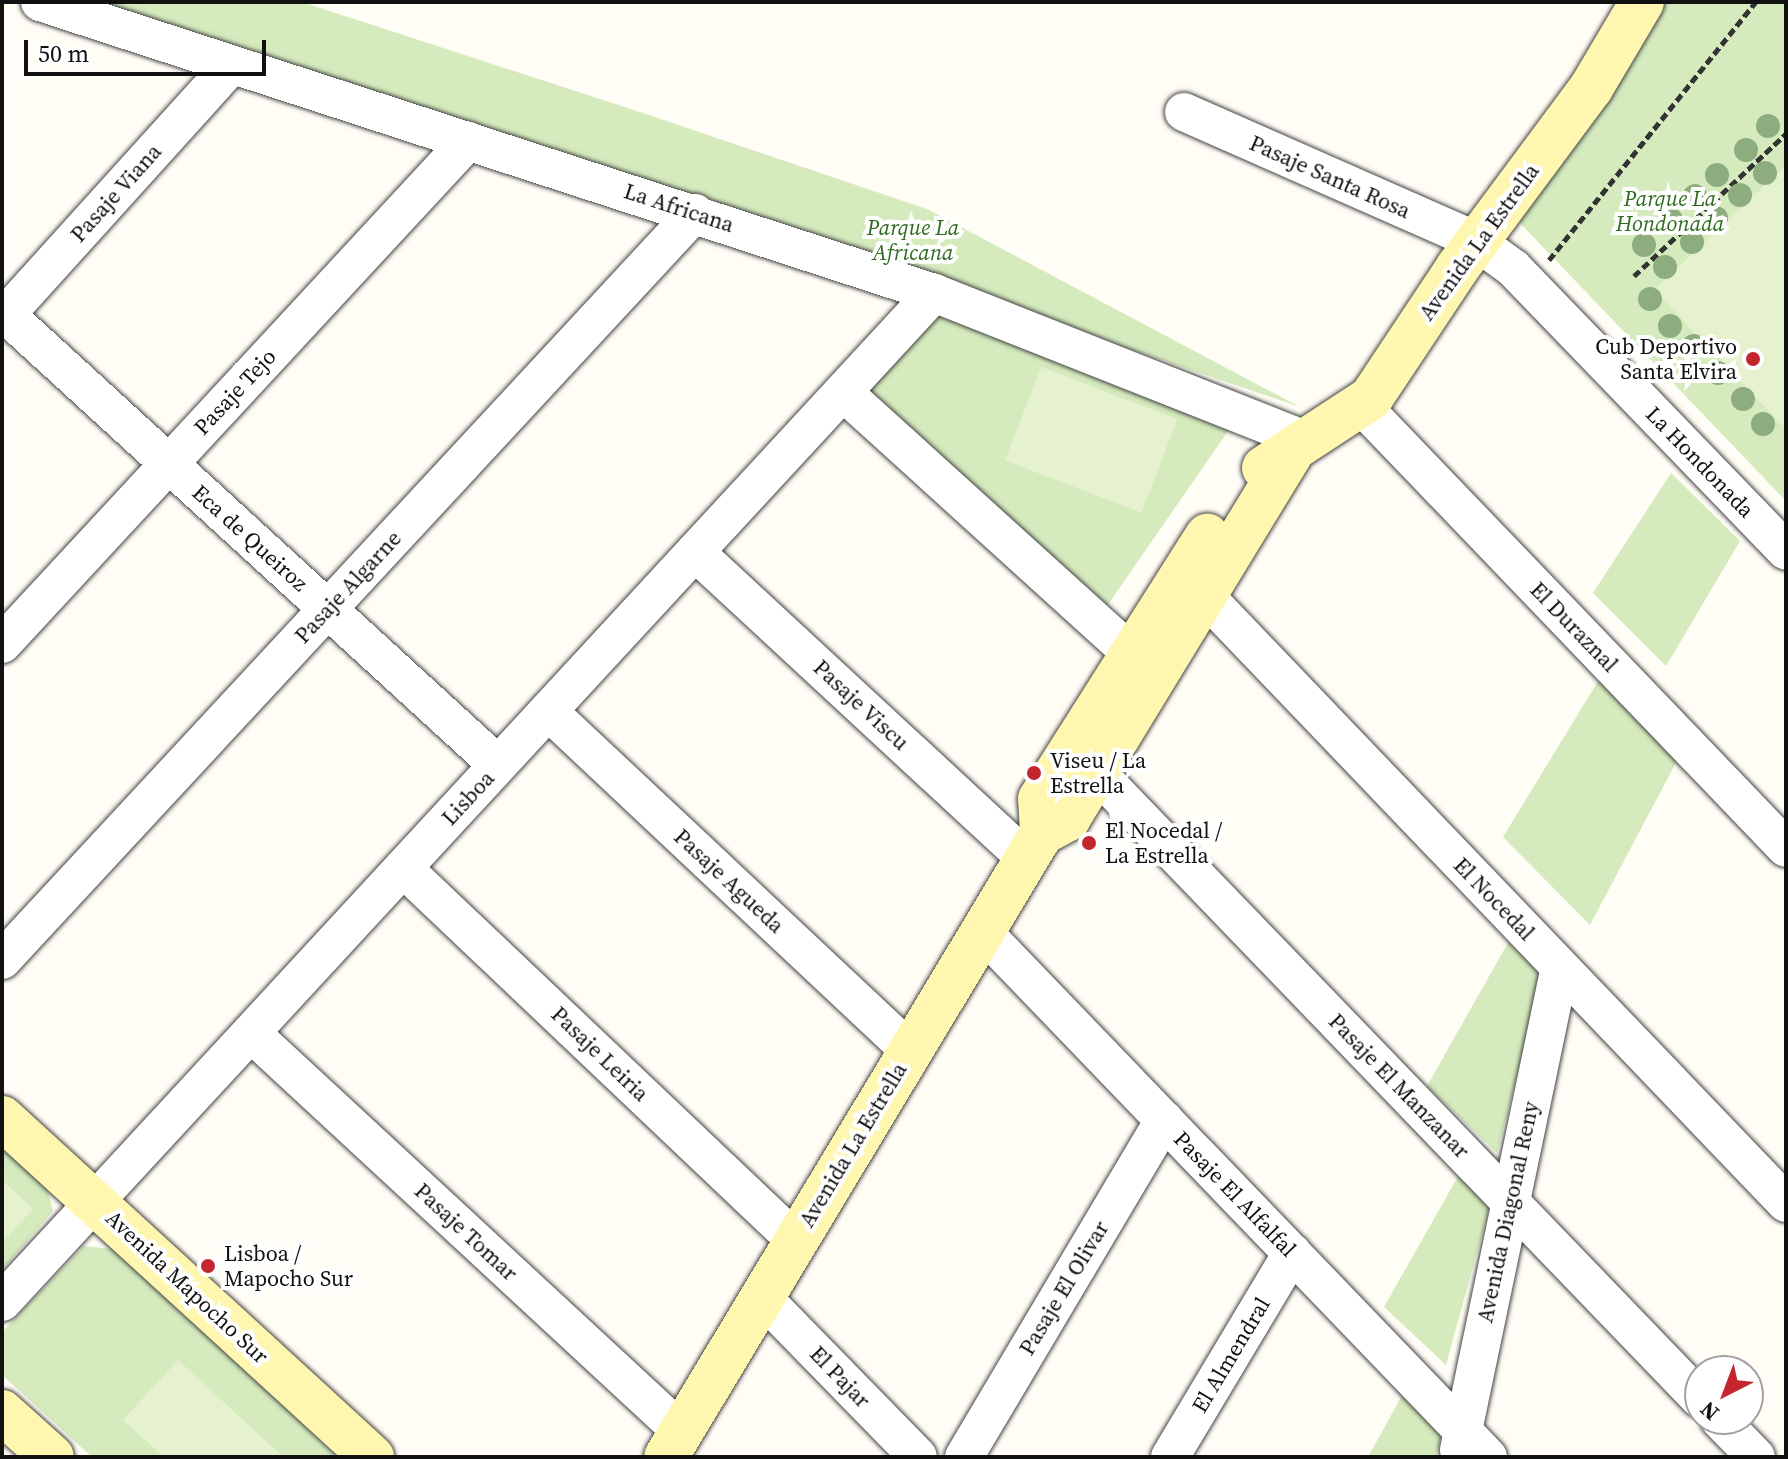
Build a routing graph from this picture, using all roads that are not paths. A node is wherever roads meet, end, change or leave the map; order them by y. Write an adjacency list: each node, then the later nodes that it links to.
1 (40, 2): 3 (street, La Africana)
2 (1642, 2): 7 (main road, Avenida La Estrella)
3 (230, 67): 5 (street, La Africana); 9 (street, Pasaje Viana)
4 (1184, 112): 7 (street, Pasaje Santa Rosa)
5 (468, 141): 6 (street, La Africana); 13 (street, Pasaje Tejo)
6 (695, 213): 8 (street, La Africana); 17 (street, Pasaje Algarne)
7 (1476, 241): 11 (main road, Avenida La Estrella); 14 (street, La Hondonada)
8 (934, 293): 10 (street, Lisboa); 12 (street, La Africana)
9 (3, 315): 13 (street, Eca de Queiroz)
10 (843, 392): 15 (street, Lisboa); 19 (street)
11 (1362, 406): 12 (main road, Avenida La Estrella); 24 (street, El Duraznal)
12 (1299, 449): 16 (main road, Avenida La Estrella); 19 (main road, Avenida La Estrella)
13 (169, 464): 17 (street, Eca de Queiroz); 18 (street, Pasaje Tejo)
14 (1786, 551)
15 (695, 552): 20 (street, Lisboa); 23 (street, Pasaje Viscu)
16 (1203, 594): 22 (main road, Avenida La Estrella); 28 (street, El Nocedal)
17 (327, 609): 21 (street, Eca de Queiroz); 27 (street, Pasaje Algarne)
18 (2, 644)
19 (1130, 652): 23 (main road, Avenida La Estrella)
20 (548, 711): 21 (street, Lisboa); 30 (street, Pasaje Agueda)
21 (498, 765): 25 (street, Lisboa)
22 (1097, 773): 23 (main road, Avenida La Estrella); 34 (street, Pasaje El Manzanar)
23 (1034, 846): 26 (main road, Avenida La Estrella)
24 (1786, 848)
25 (403, 868): 29 (street, Lisboa); 36 (street, Pasaje Leiria)
26 (982, 931): 30 (main road, Avenida La Estrella); 32 (street, Pasaje El Alfalfal)
27 (2, 960)
28 (1560, 968): 34 (street, Avenida Diagonal Reny); 35 (street, El Nocedal)
29 (251, 1033): 33 (street, Lisboa); 43 (street, Pasaje Tomar)
30 (910, 1051): 36 (main road, Avenida La Estrella)
31 (2, 1118): 33 (main road, Avenida Mapocho Sur)
32 (1164, 1120): 37 (street, Pasaje El Alfalfal); 48 (street, Pasaje El Olivar)
33 (94, 1202): 39 (street, Lisboa); 46 (main road, Avenida Mapocho Sur)
34 (1510, 1202): 40 (street, Pasaje El Manzanar); 44 (street, Avenida Diagonal Reny)
35 (1786, 1203)
36 (796, 1241): 38 (main road, Avenida La Estrella)
37 (1292, 1253): 44 (street, Pasaje El Alfalfal); 49 (street, El Almendral)
38 (762, 1297): 43 (main road, Avenida La Estrella); 47 (street, El Pajar)
39 (2, 1302)
40 (1684, 1382)
41 (2, 1412): 45 (main road)
42 (1735, 1435): 50 (street)
43 (674, 1444)
44 (1469, 1448)
45 (52, 1457)
46 (372, 1457)
47 (918, 1457)
48 (964, 1457)
49 (1170, 1457)
50 (1756, 1457)

